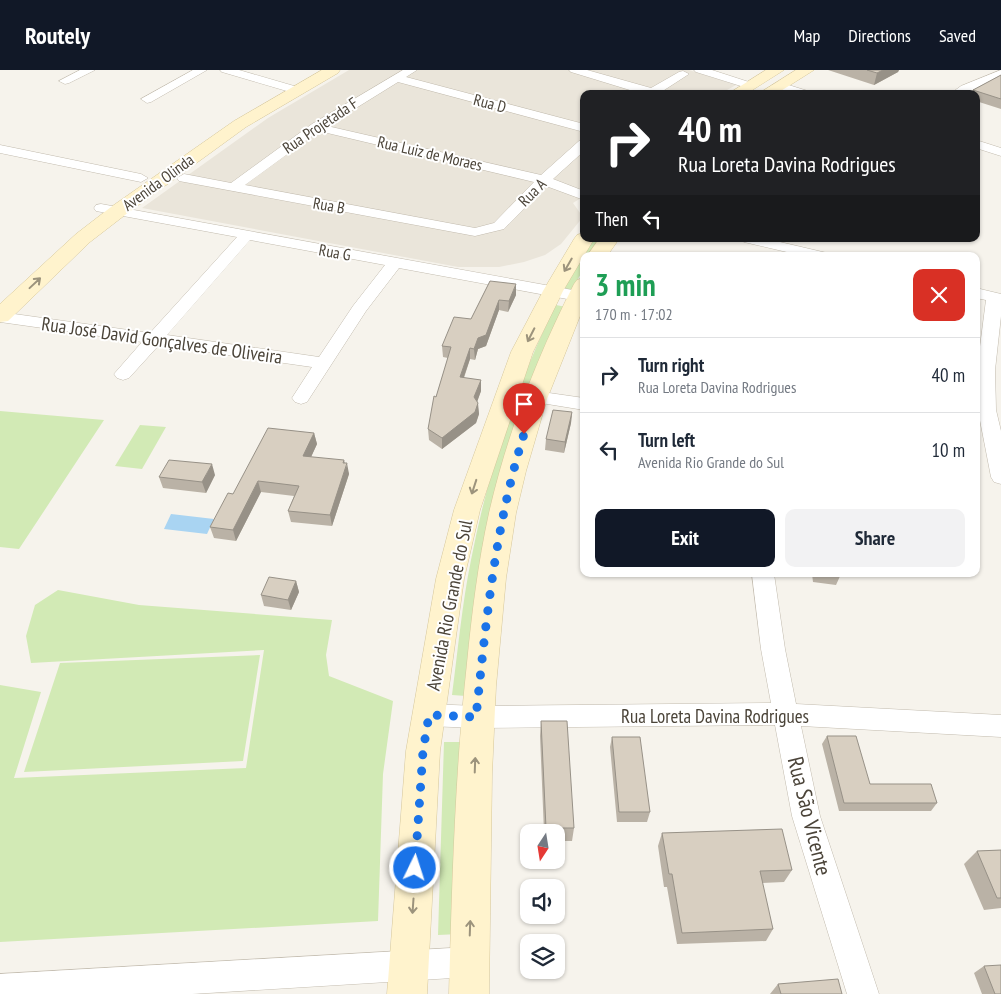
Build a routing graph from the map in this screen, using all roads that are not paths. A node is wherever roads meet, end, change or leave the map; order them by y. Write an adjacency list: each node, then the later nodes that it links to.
1 (89, 70): 14 (street)
2 (201, 70): 24 (street)
3 (226, 70): 17 (street)
4 (315, 70): 17 (street, Avenida Olinda)
5 (333, 70): 17 (street, Avenida Olinda)
6 (411, 70): 13 (street, Rua Projetada F)
7 (575, 70): 18 (street)
8 (700, 70): 15 (street)
9 (777, 70): 15 (street)
10 (807, 70): 16 (street)
11 (1001, 73): 23 (street)
12 (683, 74): 19 (street)
13 (396, 78): 25 (street, Rua Projetada F); 26 (street, Rua D)
14 (65, 81)
15 (748, 85): 20 (street)
16 (779, 85): 21 (street); 22 (street)
17 (291, 88): 31 (street, Avenida Olinda)
18 (640, 90)
19 (655, 90)
20 (741, 90)
21 (771, 90)
22 (795, 90)
23 (962, 90)
24 (147, 99)
25 (316, 127): 34 (street, Rua Luiz de Moraes); 35 (street, Rua Projetada F)
26 (580, 127)
27 (980, 145): 30 (street)
28 (0, 148): 32 (street)
29 (580, 148): 34 (street, Rua A)
30 (1001, 152)
31 (186, 155): 32 (street, Avenida Olinda); 39 (street, Avenida Olinda)
32 (141, 178): 39 (street, Avenida Olinda)
33 (184, 178): 35 (street, Rua B)
34 (544, 180): 36 (street, Rua A); 37 (street, Rua Luiz de Moraes)
35 (233, 188): 40 (street, Rua B)
36 (532, 191): 38 (street); 40 (street, Rua A)
37 (580, 203)
38 (580, 204)
39 (109, 210): 41 (street, Rua G); 47 (street, Avenida Olinda); 50 (street, Avenida Olinda, one-way to 39)
40 (475, 232)
41 (246, 236): 45 (street, Rua G); 51 (street)
42 (759, 242): 43 (street)
43 (793, 252)
44 (580, 255): 46 (street, Avenida Rio Grande do Sul, one-way to 46)
45 (395, 262): 46 (street, Rua G); 52 (street)
46 (571, 290): 54 (street, Avenida Rio Grande do Sul); 61 (street, Avenida Rio Grande do Sul, one-way to 61)
47 (0, 294)
48 (980, 294): 49 (street)
49 (998, 298): 58 (street)
50 (0, 317): 51 (street, Rua José David Gonçalves de Oliveira)
51 (153, 338): 52 (street, Rua José David Gonçalves de Oliveira); 53 (street)
52 (324, 363): 55 (street)
53 (123, 374)
54 (535, 397): 56 (street); 62 (street, Avenida Rio Grande do Sul)
55 (301, 398)
56 (580, 403)
57 (980, 460): 58 (street)
58 (1000, 467)
59 (763, 577): 60 (street, Rua São Vicente)
60 (785, 714): 62 (street, Rua Loreta Davina Rodrigues); 63 (street, Rua Loreta Davina Rodrigues); 69 (street, Rua São Vicente)
61 (429, 715): 62 (street, Rua Loreta Davina Rodrigues); 64 (street, Avenida Rio Grande do Sul, one-way to 64)
62 (476, 717): 65 (street, Avenida Rio Grande do Sul, one-way to 62)
63 (1001, 726)
64 (409, 964): 65 (street); 67 (street); 68 (street, Avenida Rio Grande do Sul)
65 (469, 978)
66 (0, 990): 67 (street)
67 (102, 990)
68 (407, 994)
69 (864, 994)

